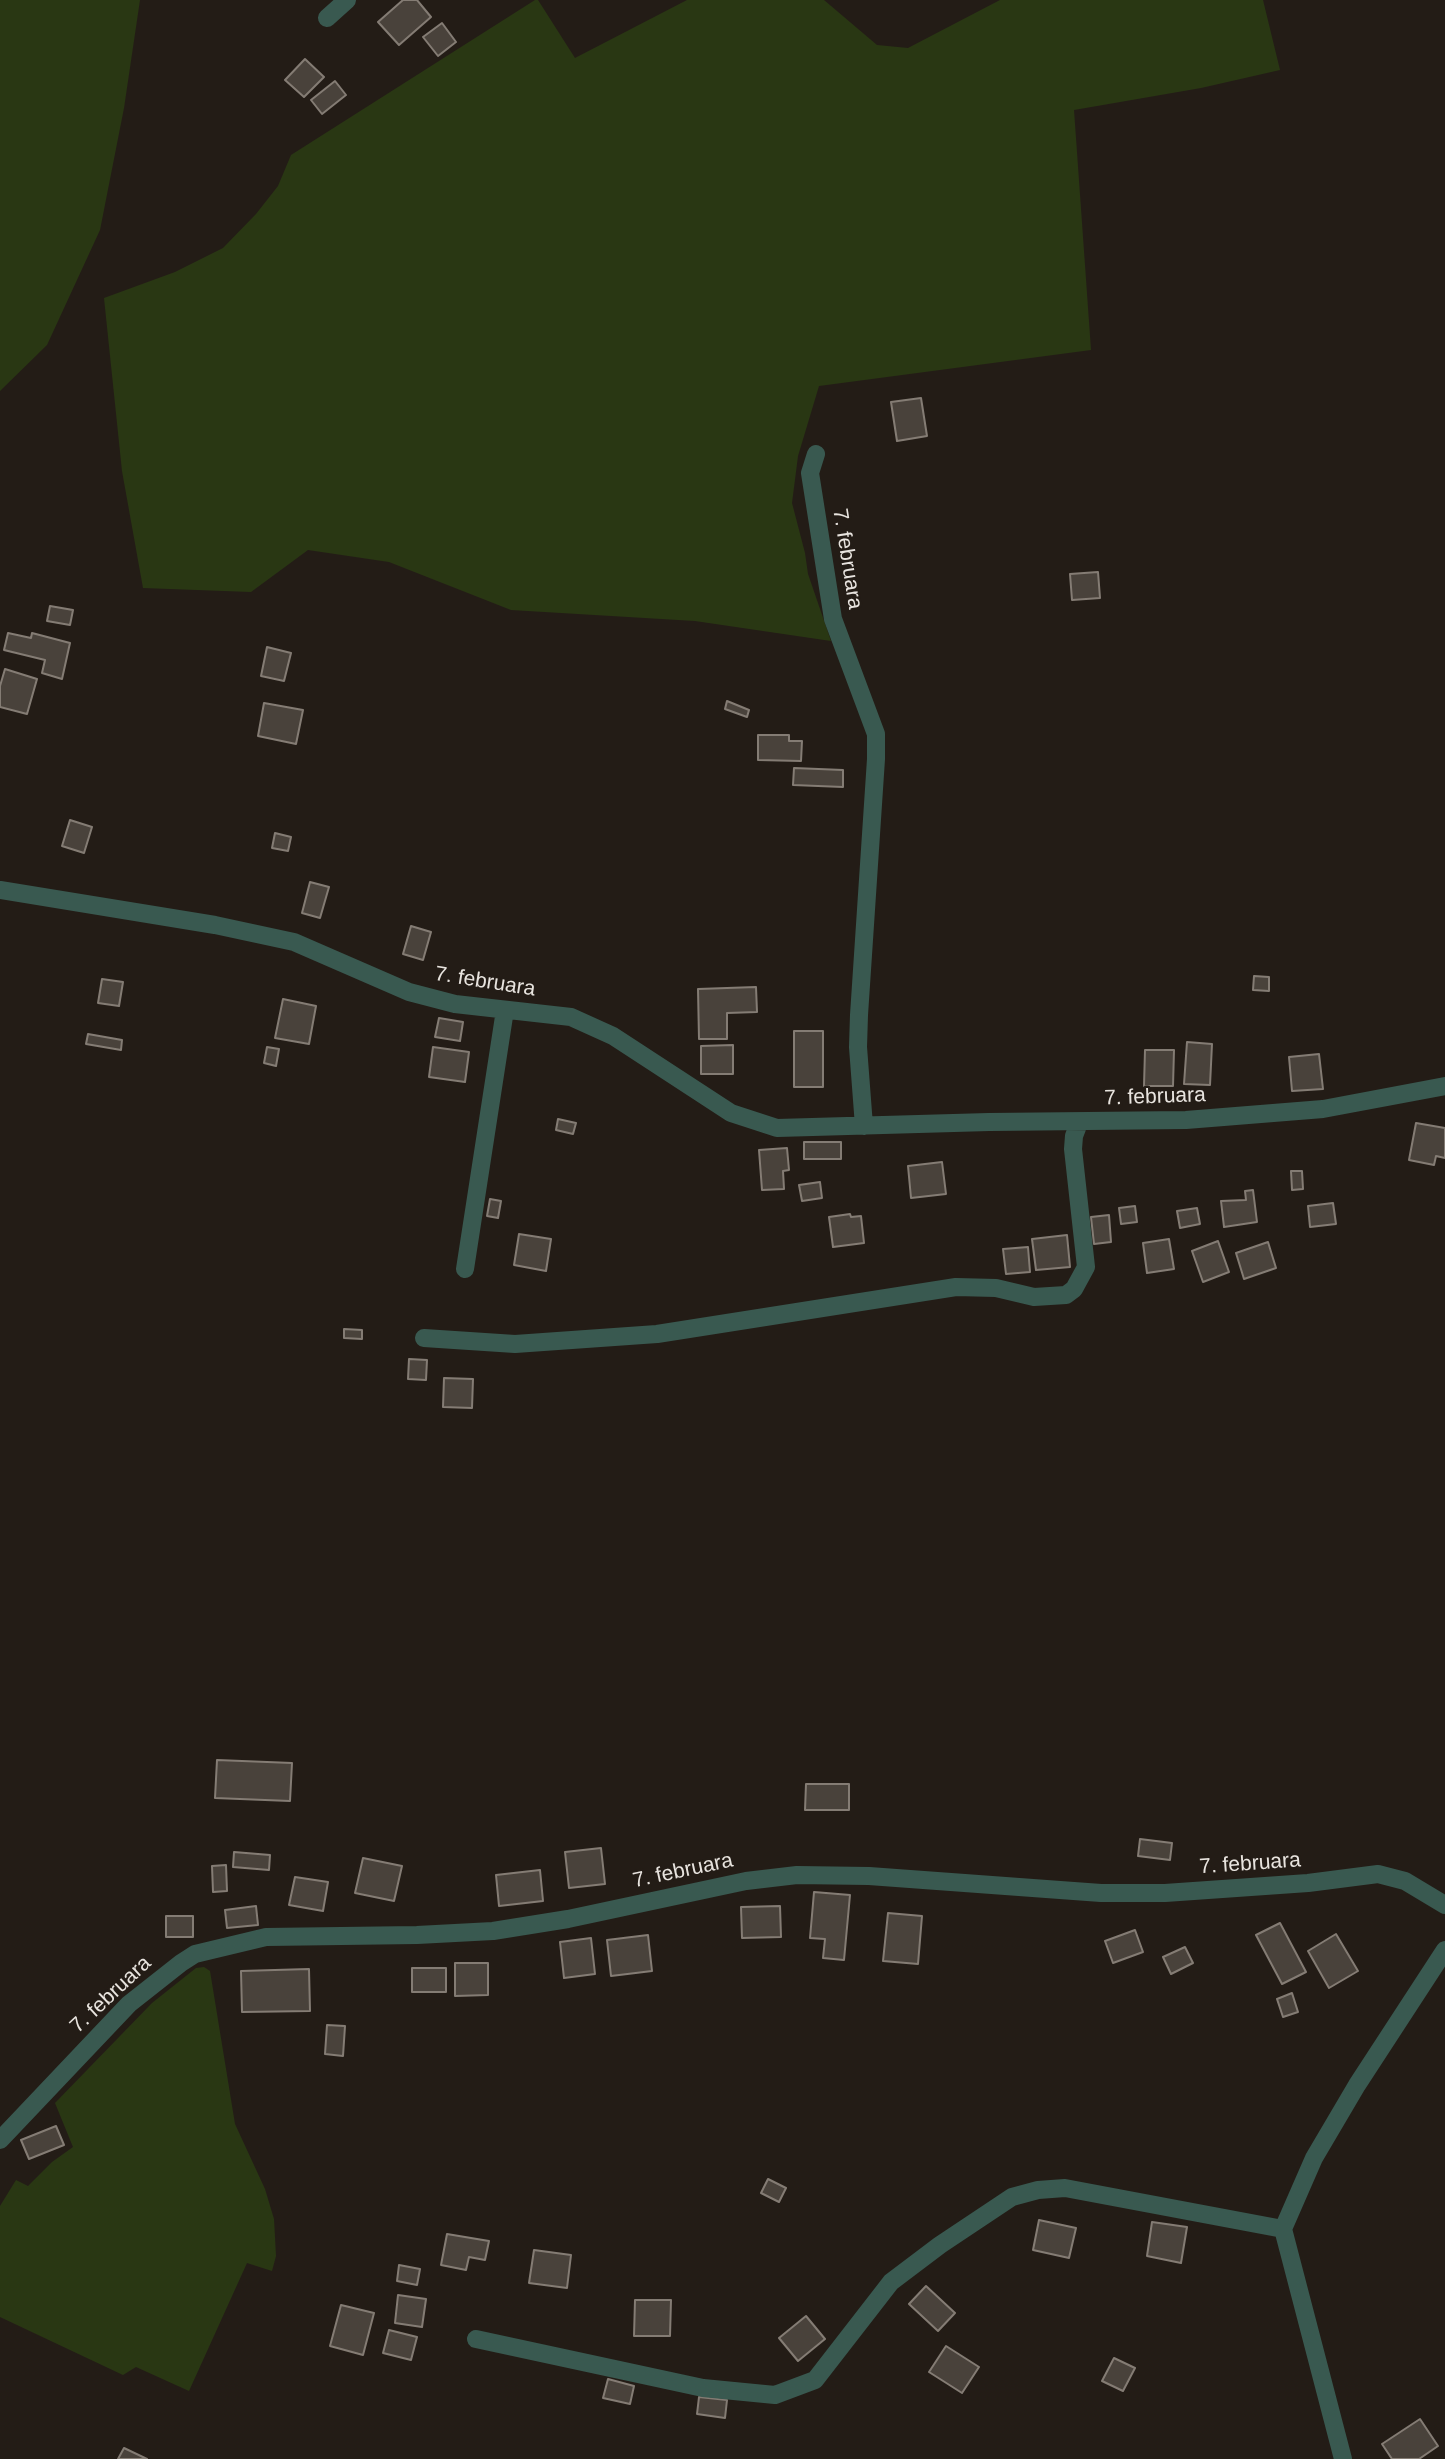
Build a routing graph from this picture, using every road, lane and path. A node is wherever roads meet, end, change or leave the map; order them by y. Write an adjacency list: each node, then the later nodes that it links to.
1 (347, 0): 2 (street)
2 (327, 18)
3 (816, 454): 8 (street, 7. februara)
4 (0, 890): 5 (street, 7. februara)
5 (505, 1010): 8 (street, 7. februara); 9 (street)
6 (1445, 1086): 7 (street, 7. februara)
7 (1079, 1123): 8 (street, 7. februara); 10 (street)
8 (864, 1126)
9 (465, 1269)
10 (424, 1338)
11 (1445, 1905): 13 (street, 7. februara)
12 (1445, 1950): 14 (street)
13 (0, 2140)
14 (1283, 2229): 15 (street); 16 (street)
15 (475, 2339)
16 (1343, 2459)

